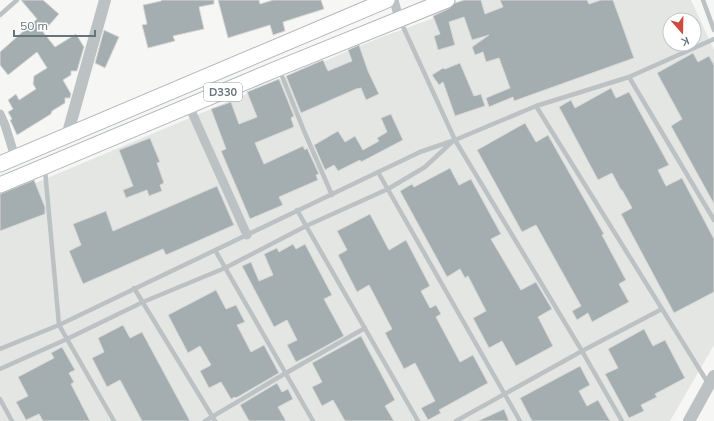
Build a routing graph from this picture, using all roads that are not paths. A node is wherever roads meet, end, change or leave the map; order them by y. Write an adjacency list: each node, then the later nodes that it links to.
1 (17, 0): 7 (lane)
2 (105, 0): 16 (street)
3 (387, 0): 16 (main road, D330)
4 (394, 0): 8 (street)
5 (447, 0): 8 (main road, D330)
6 (703, 0): 9 (lane)
7 (0, 15)
8 (399, 19): 11 (main road, D330); 17 (lane)
9 (714, 30)
10 (714, 39): 12 (lane)
11 (279, 68): 13 (main road, D330); 24 (lane)
12 (629, 77): 14 (lane); 26 (lane)
13 (189, 106): 20 (main road, D330); 28 (street)
14 (536, 106): 17 (lane); 33 (lane)
15 (0, 114): 18 (street)
16 (67, 136): 18 (main road, D330)
17 (455, 140): 21 (lane); 23 (lane); 38 (lane)
18 (15, 157): 19 (main road, D330)
19 (0, 164)
20 (45, 166): 22 (main road, D330); 34 (lane)
21 (378, 172): 23 (lane); 24 (lane)
22 (0, 186)
23 (388, 189): 27 (lane); 42 (lane)
24 (332, 195): 25 (lane)
25 (297, 210): 27 (lane); 28 (lane)
26 (714, 220)
27 (306, 226): 30 (lane); 35 (lane)
28 (246, 235): 29 (lane)
29 (214, 250): 30 (lane); 31 (lane)
30 (225, 268): 32 (lane); 40 (lane)
31 (134, 288): 32 (lane); 34 (lane)
32 (142, 302): 36 (lane); 44 (lane)
33 (662, 309): 38 (lane); 41 (lane)
34 (59, 324): 36 (lane); 37 (lane)
35 (365, 328): 40 (lane); 49 (lane)
36 (68, 339): 39 (lane); 46 (lane)
37 (0, 349)
38 (582, 351): 42 (lane); 52 (lane)
39 (0, 369)
40 (286, 373): 44 (lane); 48 (lane)
41 (712, 380): 53 (street)
42 (504, 394): 50 (lane); 51 (lane)
43 (0, 399): 45 (lane)
44 (214, 419): 47 (lane)
45 (12, 421)
46 (114, 421)
47 (205, 421)
48 (314, 421)
49 (418, 421)
50 (456, 421)
51 (520, 421)
52 (622, 421)
53 (689, 421)

